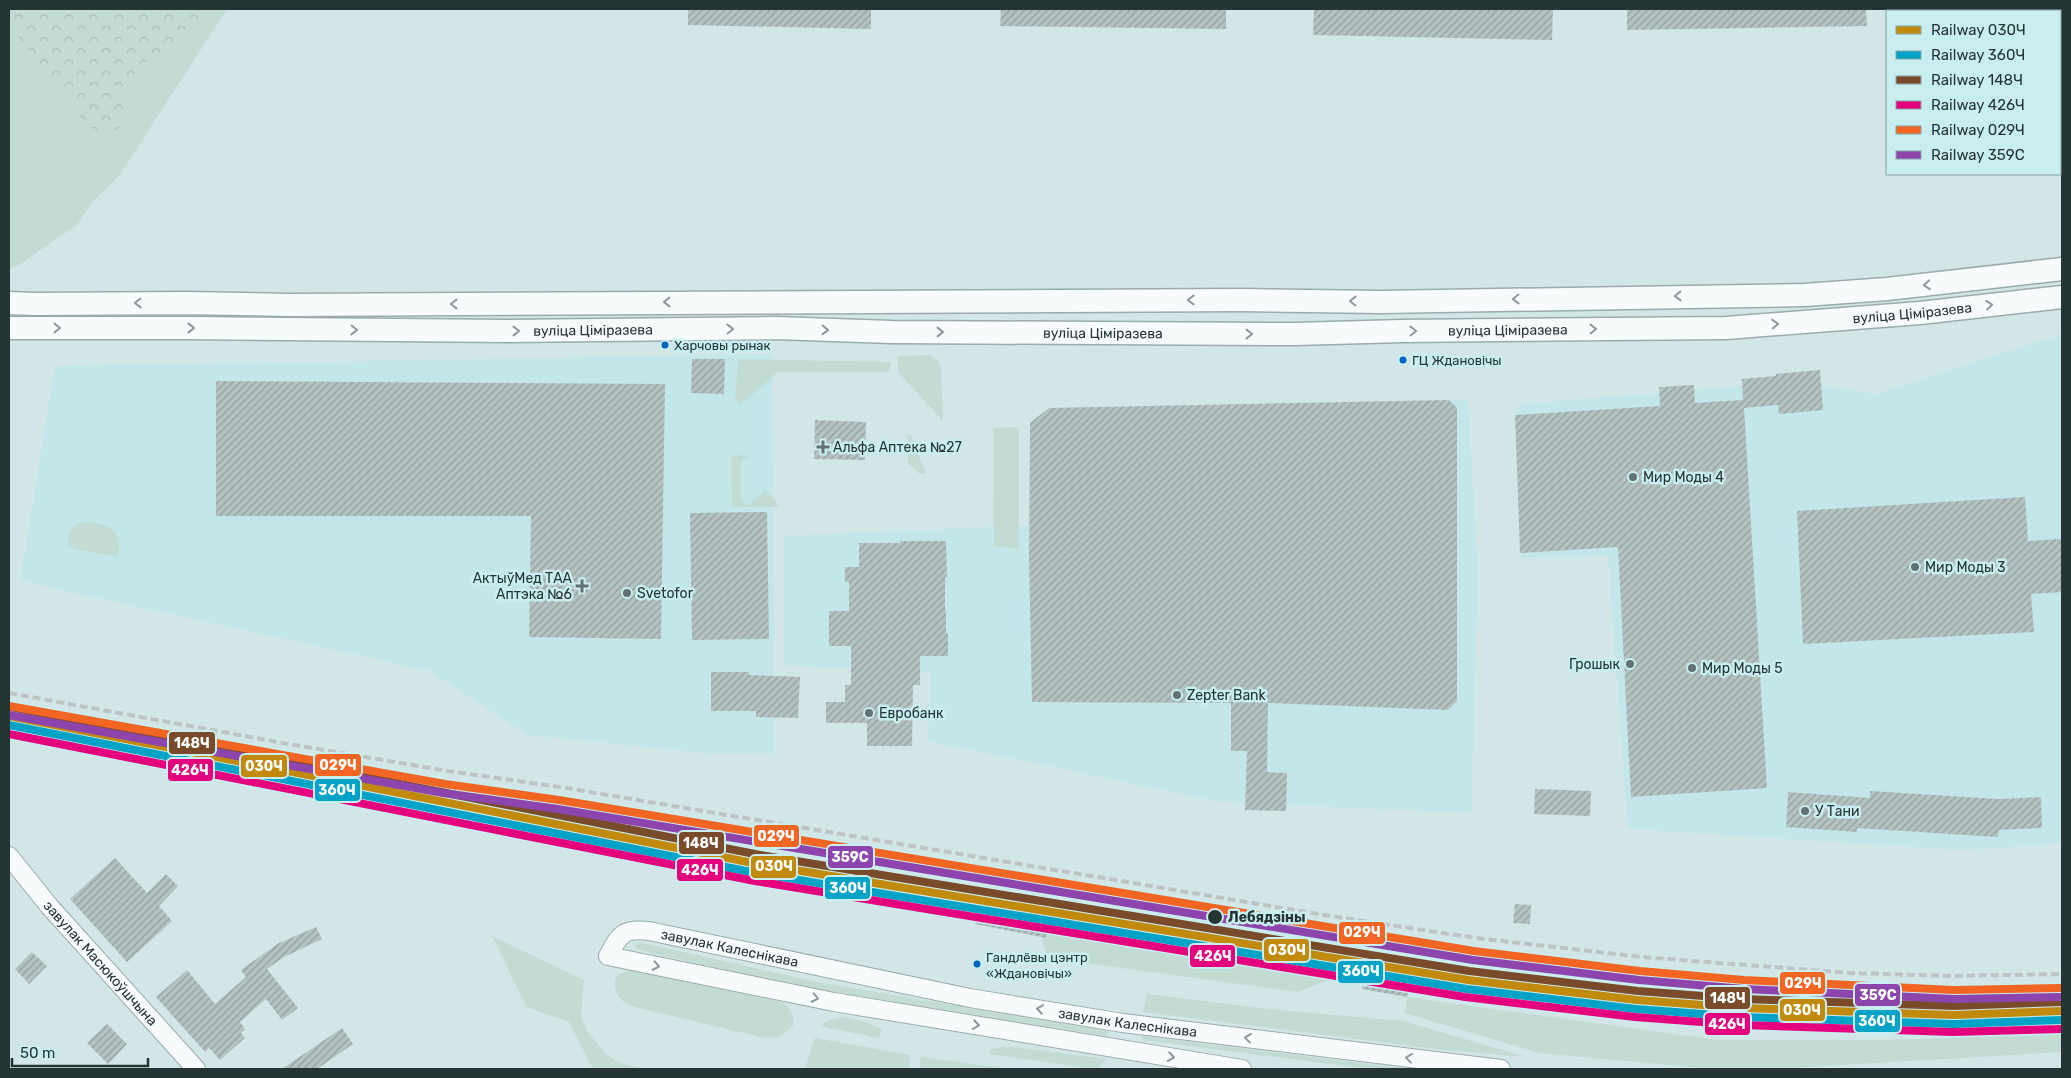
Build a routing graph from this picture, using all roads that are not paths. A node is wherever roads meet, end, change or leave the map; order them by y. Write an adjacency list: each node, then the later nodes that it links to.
1 (2062, 269): 3 (main road, вуліца Ціміразева, one-way to 3)
2 (2062, 297): 4 (main road, вуліца Ціміразева, one-way to 2)
3 (9, 302)
4 (9, 328)
5 (9, 856): 7 (street, завулак Масюкоўшчына)
6 (1475, 1068): 8 (street, завулак Калеснікава, one-way to 8); 9 (street, завулак Калеснікава)
7 (196, 1069)
8 (1242, 1069)
9 (1502, 1069)

